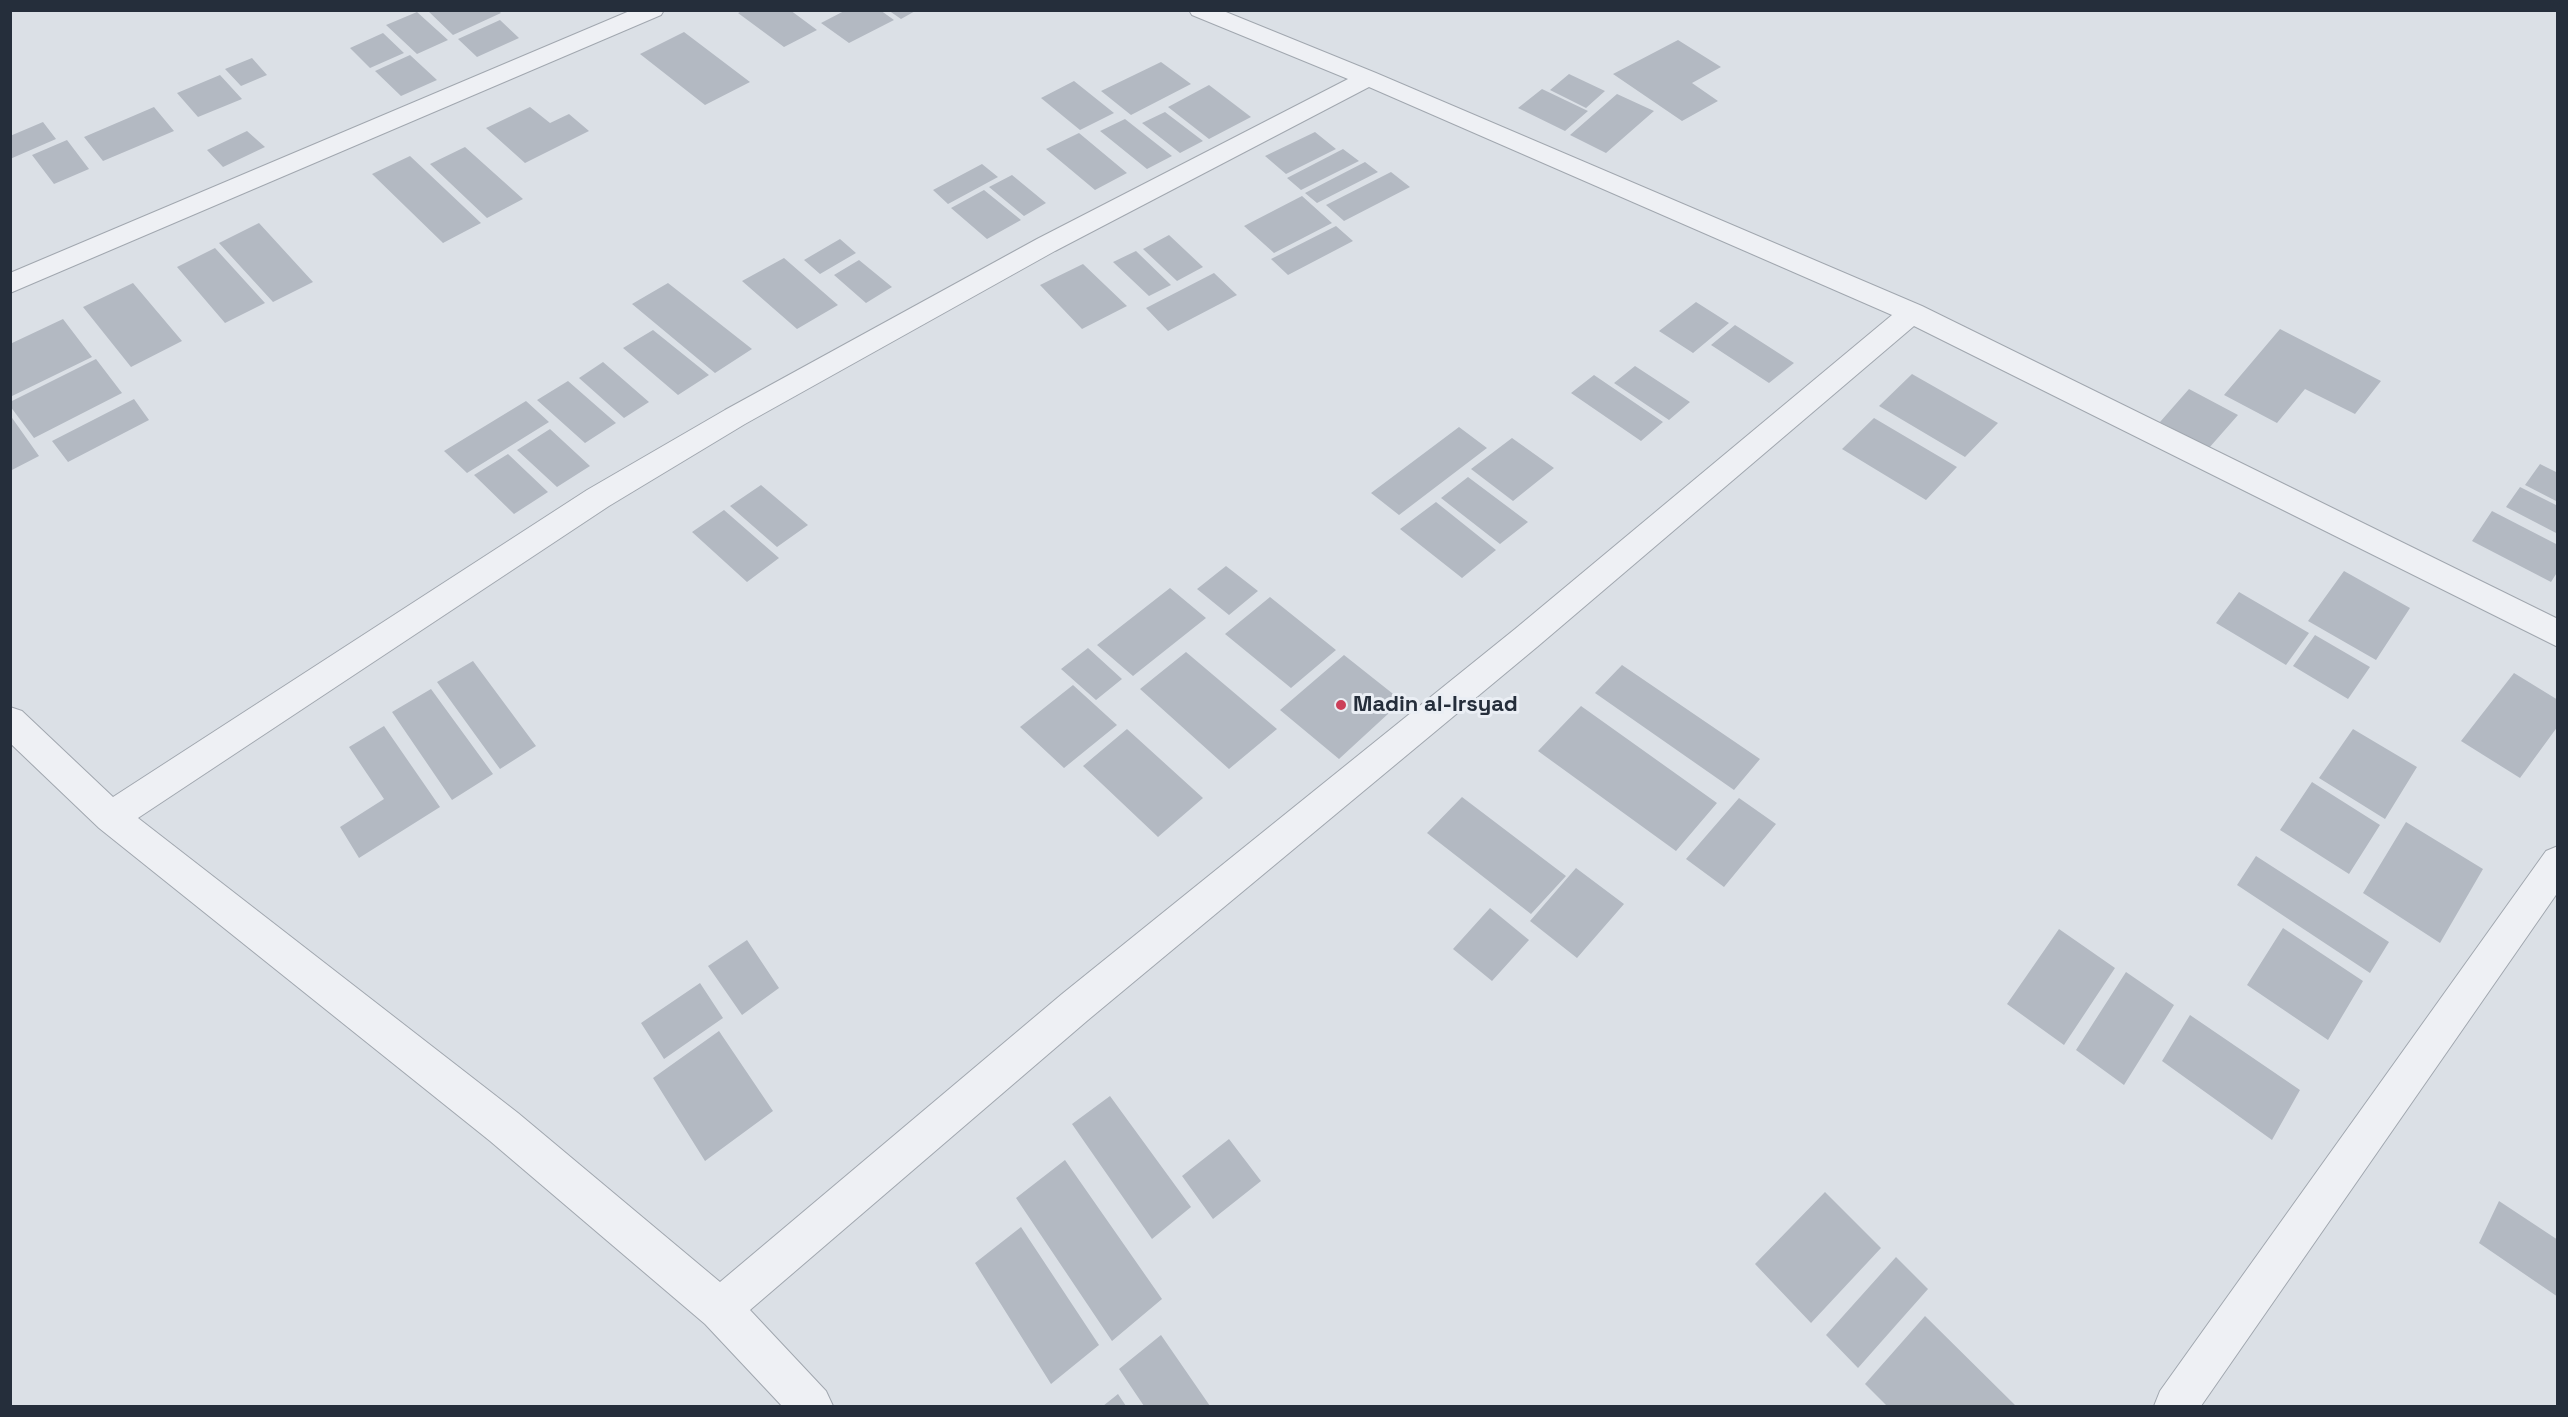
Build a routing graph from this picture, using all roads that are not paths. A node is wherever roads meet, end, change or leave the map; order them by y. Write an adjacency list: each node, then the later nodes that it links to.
1 (653, 10): 4 (street)
2 (1200, 10): 3 (street)
3 (1368, 78): 5 (street); 8 (street)
4 (10, 284)
5 (1912, 313): 6 (street); 10 (street)
6 (2558, 634)
7 (10, 721): 8 (street)
8 (111, 817): 10 (street)
9 (2558, 862): 12 (street)
10 (720, 1309): 11 (street)
11 (811, 1407)
12 (2175, 1407)

